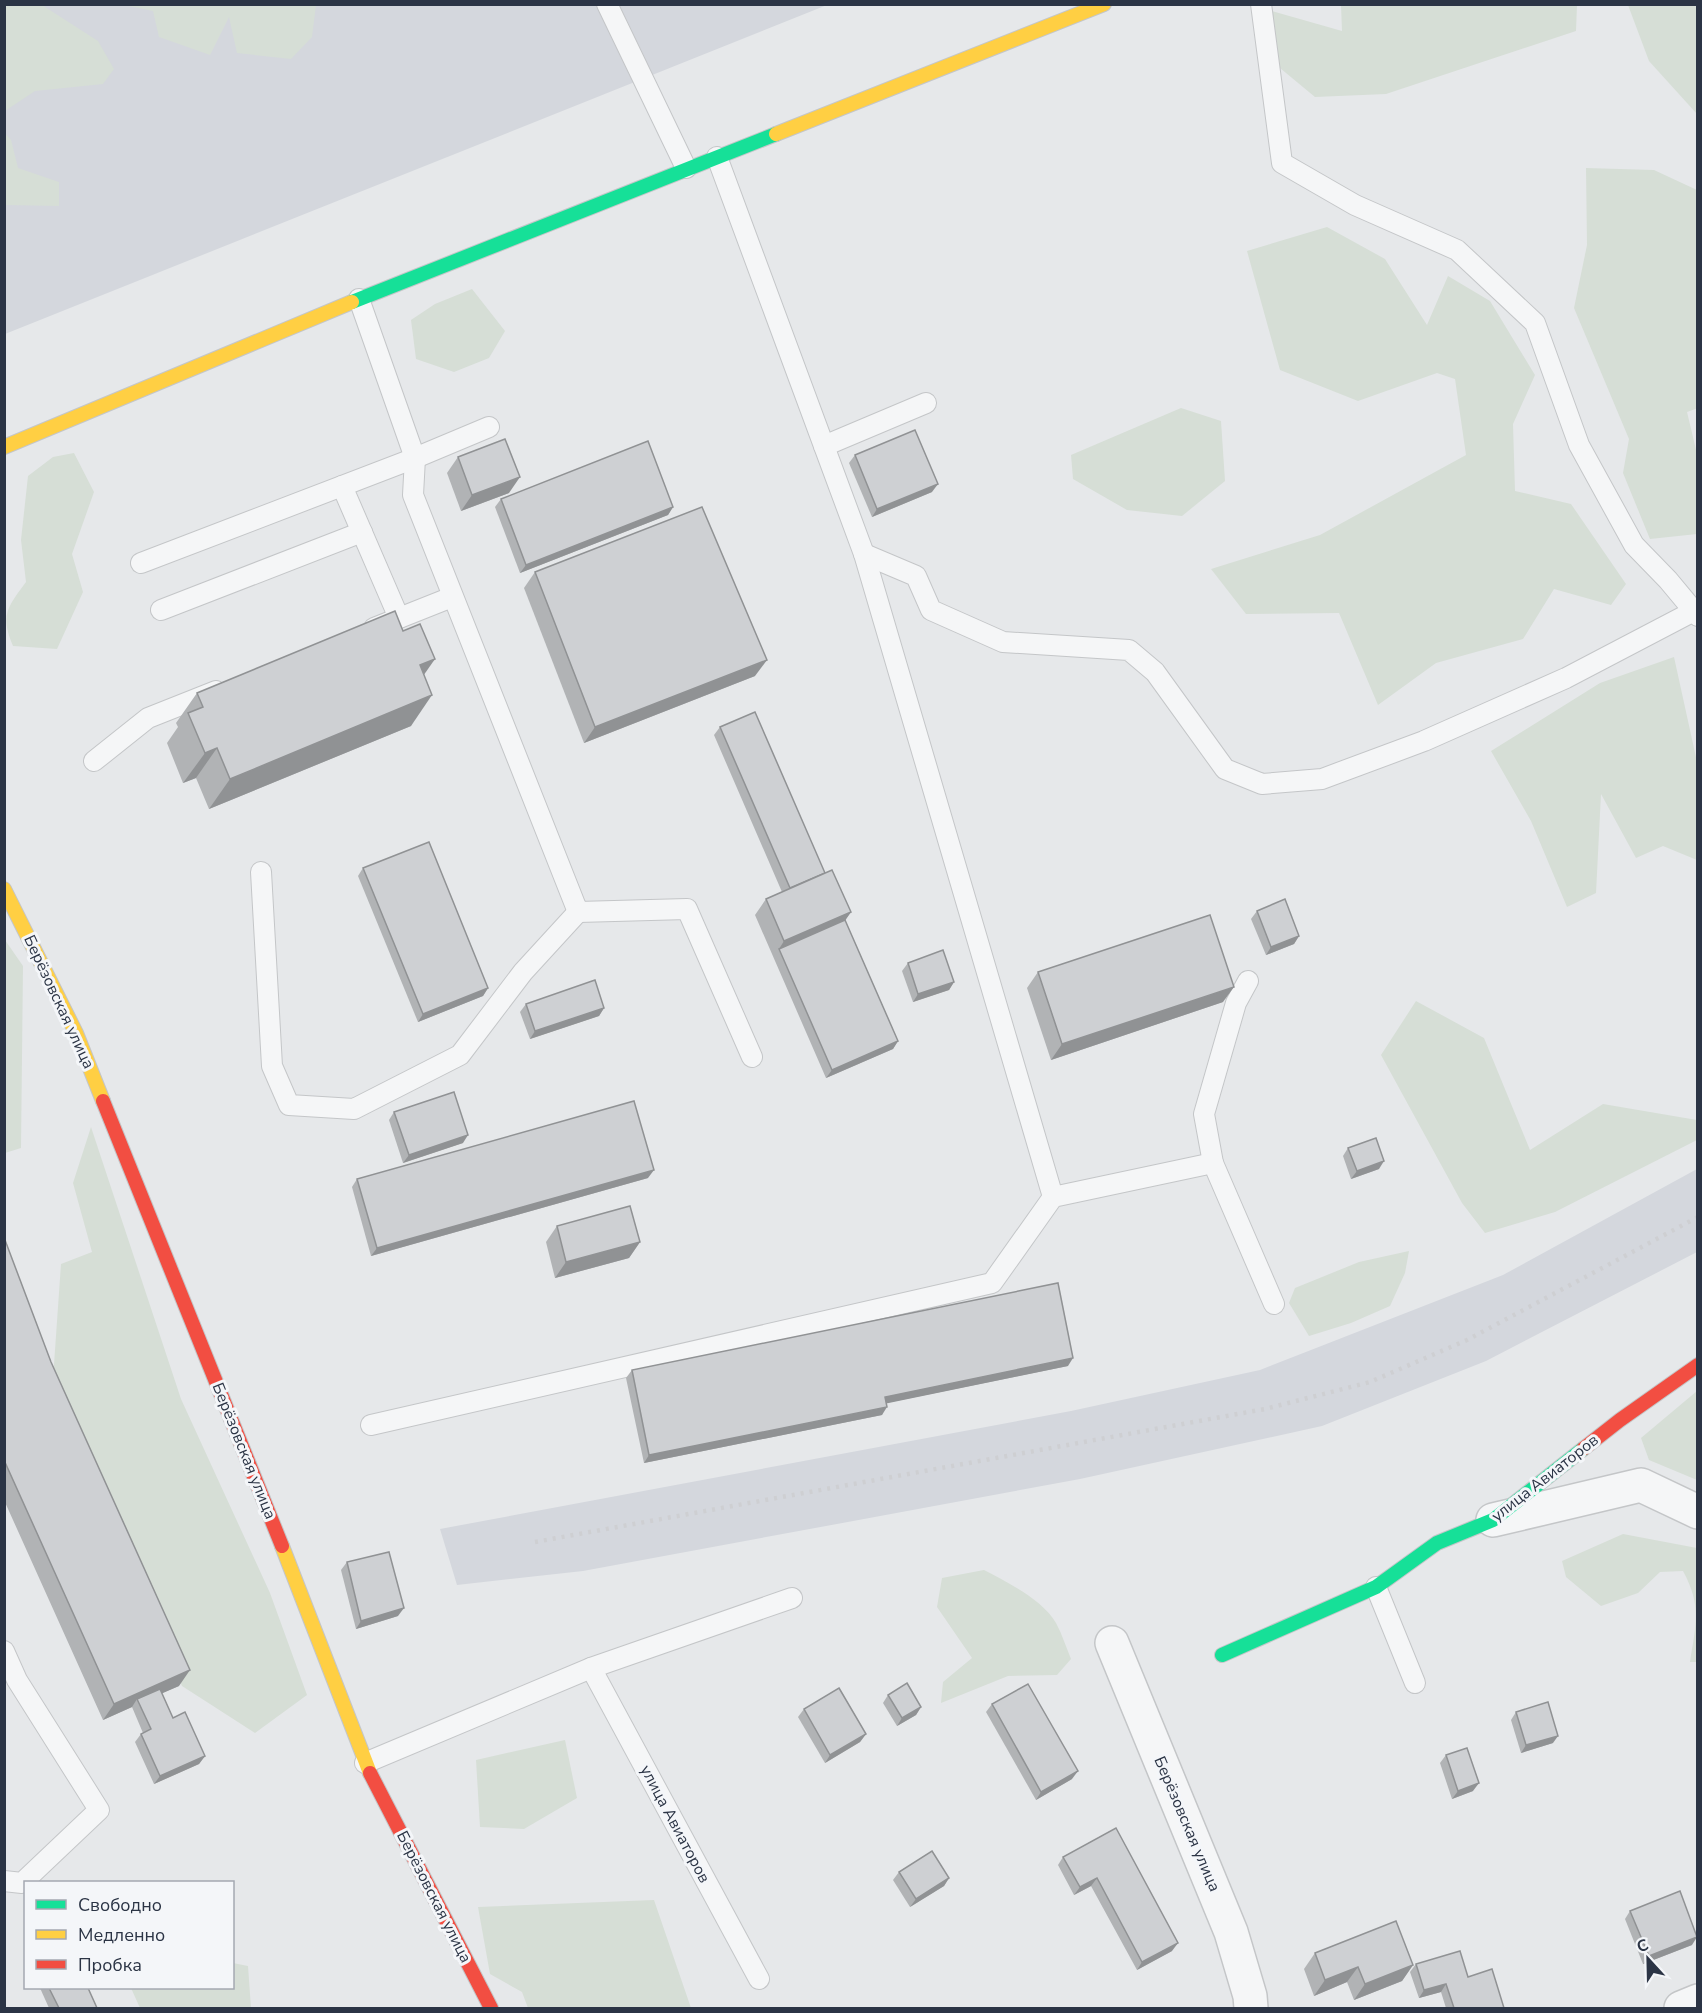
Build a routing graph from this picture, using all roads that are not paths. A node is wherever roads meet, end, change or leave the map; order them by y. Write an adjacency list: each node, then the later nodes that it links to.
1 (607, 4): 5 (lane)
2 (1104, 4): 4 (street)
3 (1261, 4): 18 (lane)
4 (717, 157): 5 (street); 9 (lane)
5 (686, 168): 6 (street)
6 (359, 299): 10 (street); 11 (lane)
7 (926, 403): 9 (lane)
8 (489, 427): 11 (lane)
9 (824, 446): 14 (lane)
10 (4, 447)
11 (415, 458): 12 (lane); 16 (lane)
12 (342, 486): 13 (lane); 15 (lane)
13 (362, 532): 17 (lane); 19 (lane)
14 (864, 554): 18 (lane); 29 (lane)
15 (141, 563)
16 (452, 597): 19 (lane); 25 (lane)
17 (161, 610)
18 (1697, 613)
19 (399, 618): 20 (lane)
20 (356, 635)
21 (235, 683): 22 (lane)
22 (94, 761)
23 (261, 872): 25 (lane)
24 (4, 889): 42 (street, Берёзовская улица)
25 (578, 912): 27 (lane)
26 (1248, 981): 28 (lane)
27 (752, 1057)
28 (1213, 1163): 29 (lane); 30 (lane)
29 (1053, 1197): 32 (lane)
30 (1274, 1304)
31 (1698, 1365): 34 (street, улица Авиаторов)
32 (371, 1425)
33 (1698, 1512): 34 (street)
34 (1493, 1520): 35 (street, улица Авиаторов)
35 (1376, 1587): 39 (street, улица Авиаторов); 41 (lane)
36 (792, 1598): 40 (lane)
37 (1112, 1643): 49 (street, Берёзовская улица)
38 (4, 1651): 44 (lane)
39 (1222, 1655)
40 (591, 1668): 42 (lane); 46 (lane, улица Авиаторов)
41 (1415, 1683)
42 (366, 1762): 48 (street, Берёзовская улица)
43 (4, 1881): 45 (lane)
44 (24, 1881)
45 (24, 1881)
46 (759, 1979)
47 (1698, 2001): 50 (street)
48 (491, 2008)
49 (1251, 2008)
50 (1681, 2008)

